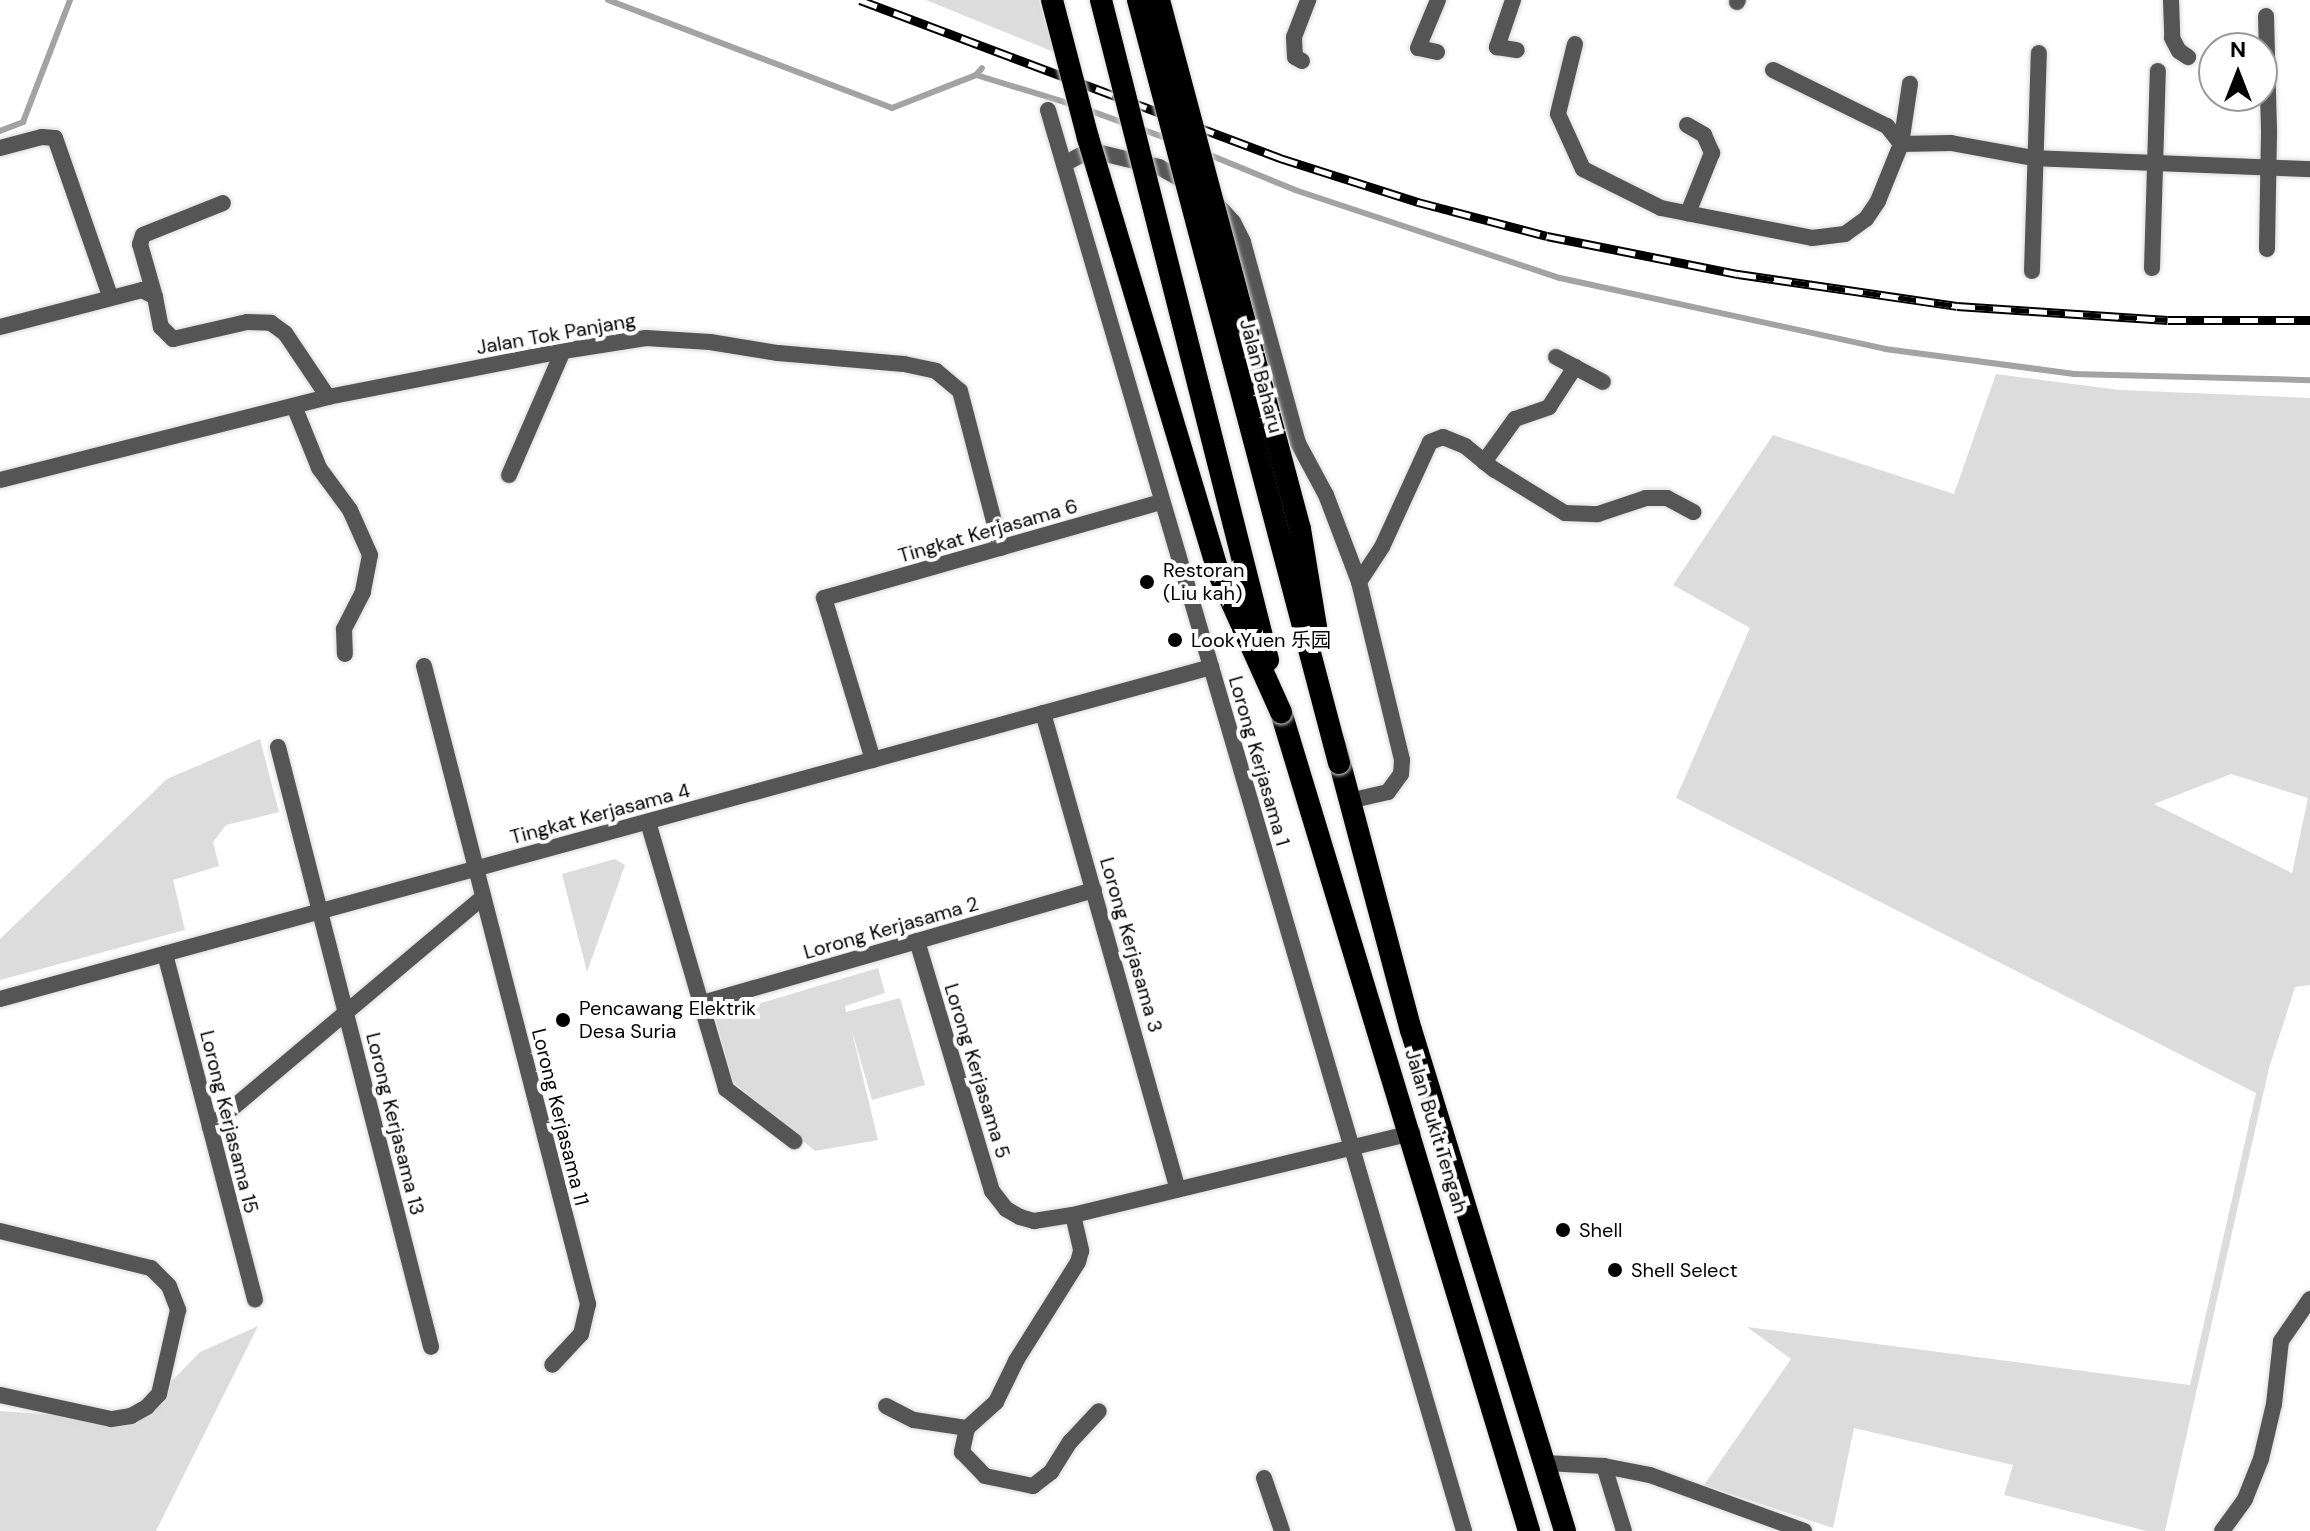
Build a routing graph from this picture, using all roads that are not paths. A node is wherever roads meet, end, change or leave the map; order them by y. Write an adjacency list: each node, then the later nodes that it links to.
1 (1052, 0): 52 (highway, bridge)
2 (1101, 0): 52 (highway, bridge)
3 (1138, 0): 56 (highway, Jalan Baharu, bridge)
4 (1159, 0): 56 (highway, bridge)
5 (1308, 0): 15 (street)
6 (1438, 0): 12 (street)
7 (1513, 0): 11 (street)
8 (2171, 0): 14 (street)
9 (2266, 16): 26 (street)
10 (1575, 44): 29 (street)
11 (1517, 50)
12 (1437, 52)
13 (2039, 53): 23 (street)
14 (2188, 57)
15 (1302, 61)
16 (1773, 70): 21 (street)
17 (2158, 71): 24 (street)
18 (1910, 84): 21 (street)
19 (1048, 110): 25 (street, Lorong Kerjasama 1)
20 (1687, 125): 29 (street)
21 (1901, 144): 23 (street); 29 (street)
22 (0, 148): 33 (street)
23 (2033, 158): 24 (street); 32 (street)
24 (2157, 163): 26 (street); 31 (street)
25 (1064, 164): 45 (street, Lorong Kerjasama 1); 48 (street)
26 (2269, 169): 27 (street); 30 (street)
27 (2310, 169)
28 (223, 203): 34 (street)
29 (1688, 213)
30 (2267, 249)
31 (2152, 268)
32 (2032, 271)
33 (110, 296): 34 (street); 35 (street)
34 (155, 297): 40 (street)
35 (0, 327)
36 (563, 351): 40 (street, Jalan Tok Panjang); 43 (street); 47 (street, Jalan Tok Panjang)
37 (1556, 357): 38 (street)
38 (1575, 367): 39 (street); 42 (street)
39 (1603, 382)
40 (328, 397): 41 (street, Jalan Tok Panjang)
41 (294, 406): 44 (street, Jalan Tok Panjang); 49 (street)
42 (1484, 462): 46 (street); 48 (street)
43 (509, 475)
44 (0, 480)
45 (1162, 502): 47 (street, Tingkat Kerjasama 6); 51 (street, Lorong Kerjasama 1)
46 (1693, 512)
47 (1001, 548): 55 (street, Tingkat Kerjasama 6)
48 (1359, 582): 57 (street)
49 (345, 654)
50 (424, 666): 59 (street, Lorong Kerjasama 11)
51 (1211, 667): 53 (street, Tingkat Kerjasama 4); 71 (street, Lorong Kerjasama 1)
52 (1281, 712): 69 (highway, Jalan Bukit Tengah)
53 (1043, 713): 55 (street, Tingkat Kerjasama 4); 60 (street, Lorong Kerjasama 3)
54 (278, 747): 62 (street, Lorong Kerjasama 13)
55 (873, 760): 58 (street, Tingkat Kerjasama 4)
56 (1339, 763): 57 (highway, Jalan Bukit Tengah)
57 (1349, 801): 83 (highway, Jalan Bukit Tengah)
58 (648, 822): 59 (street, Tingkat Kerjasama 4); 66 (street)
59 (476, 869): 61 (street, Lorong Kerjasama 11); 62 (street, Tingkat Kerjasama 4)
60 (1094, 890): 63 (street, Lorong Kerjasama 2); 72 (street, Lorong Kerjasama 3)
61 (483, 897): 67 (street); 78 (street, Lorong Kerjasama 11)
62 (320, 911): 64 (street, Tingkat Kerjasama 4); 67 (street, Lorong Kerjasama 13)
63 (917, 941): 66 (street, Lorong Kerjasama 2); 73 (street, Lorong Kerjasama 5)
64 (165, 954): 65 (street, Tingkat Kerjasama 4); 68 (street, Lorong Kerjasama 15)
65 (0, 999)
66 (699, 1004): 70 (street)
67 (346, 1015): 68 (street); 77 (street, Lorong Kerjasama 13)
68 (210, 1127): 75 (street, Lorong Kerjasama 15)
69 (1412, 1133): 71 (street); 88 (highway, Jalan Bukit Tengah)
70 (794, 1141)
71 (1352, 1147): 72 (street); 87 (street, Lorong Kerjasama 1)
72 (1178, 1189): 73 (street)
73 (1073, 1215): 82 (street)
74 (0, 1231): 79 (street)
75 (255, 1299)
76 (2310, 1299): 92 (street)
77 (431, 1347)
78 (552, 1365)
79 (0, 1395)
80 (886, 1406): 82 (street)
81 (1099, 1411): 82 (street)
82 (967, 1428)
83 (1545, 1463): 84 (street); 89 (highway, Jalan Bukit Tengah)
84 (1604, 1466): 90 (street); 91 (street)
85 (1264, 1478): 86 (street)
86 (1282, 1531)
87 (1464, 1531)
88 (1529, 1531)
89 (1565, 1531)
90 (1624, 1531)
91 (1804, 1531)
92 (2222, 1531)

